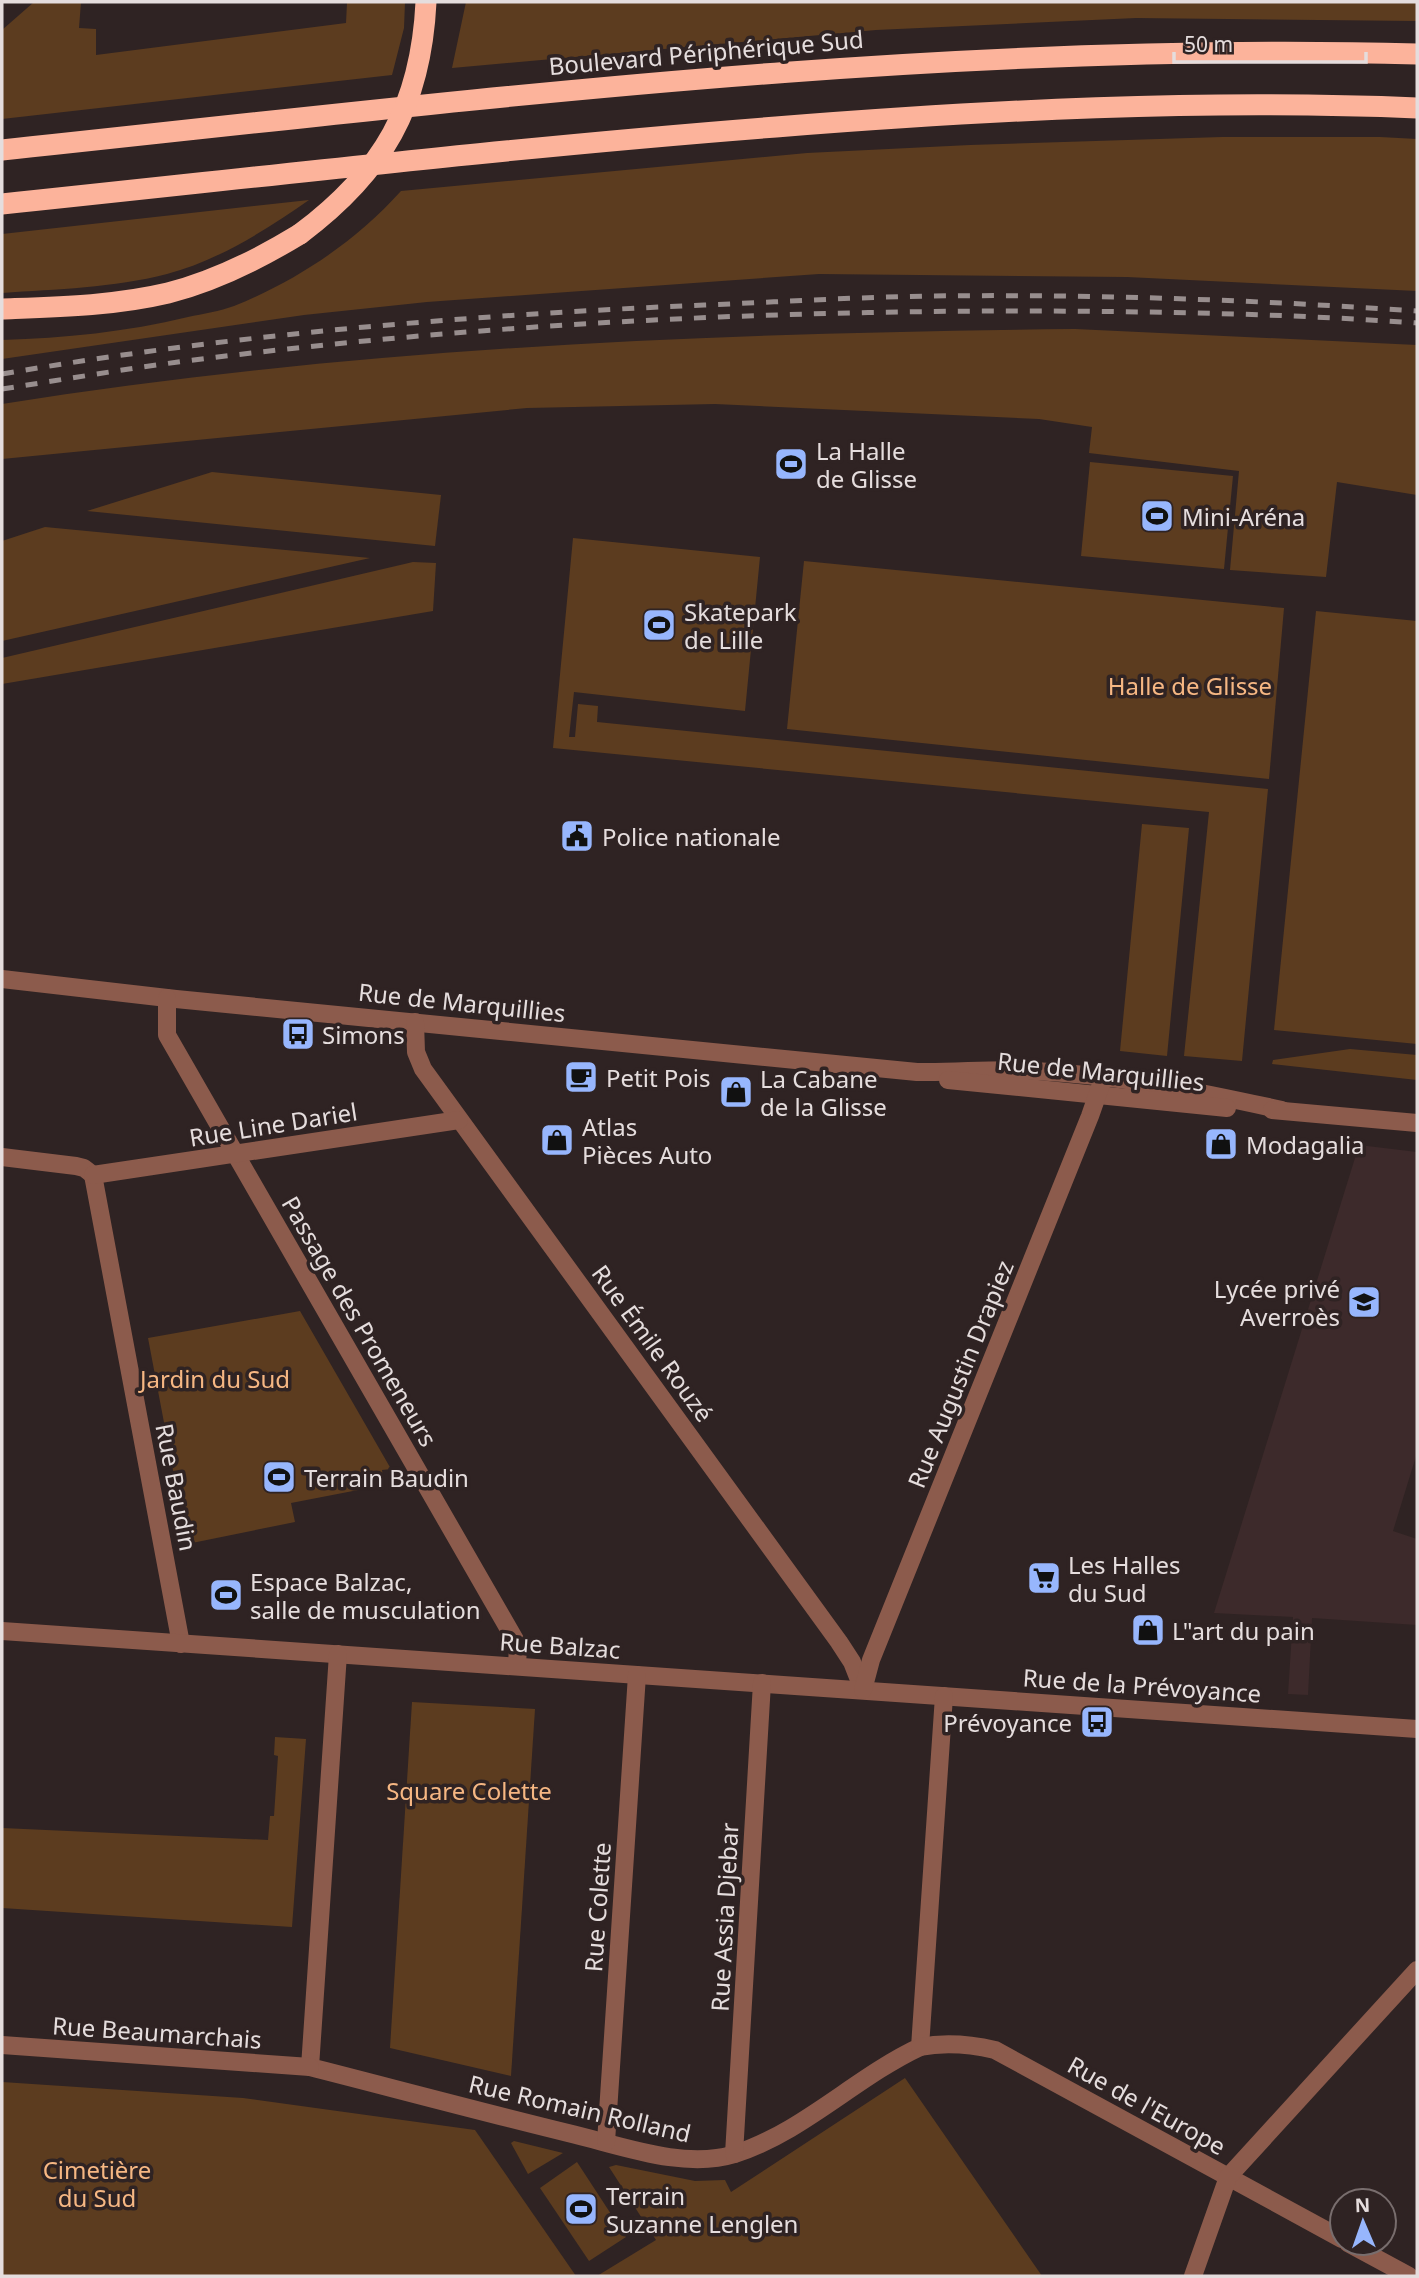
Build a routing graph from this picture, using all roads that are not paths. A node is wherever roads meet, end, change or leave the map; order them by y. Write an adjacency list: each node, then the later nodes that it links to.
1 (426, 2): 6 (highway, bridge)
2 (1417, 54): 4 (highway, Boulevard Périphérique Sud)
3 (1417, 108): 5 (highway)
4 (2, 150)
5 (2, 204)
6 (2, 309)
7 (2, 979): 8 (street, Rue de Marquillies)
8 (167, 998): 9 (street, Rue de Marquillies); 16 (street, Passage des Promeneurs)
9 (415, 1022): 10 (street, Rue de Marquillies); 14 (street, Rue Émile Rouzé)
10 (917, 1072): 11 (street, Rue de Marquillies); 12 (street, Rue de Marquillies)
11 (1104, 1076): 12 (street, Rue Augustin Drapiez); 13 (street, Rue de Marquillies)
12 (1098, 1096): 13 (street, Rue de Marquillies); 25 (street, Rue Augustin Drapiez)
13 (1282, 1110): 15 (street, Rue de Marquillies)
14 (459, 1119): 16 (street, Rue Line Dariel); 25 (street, Rue Émile Rouzé)
15 (1417, 1123)
16 (236, 1154): 18 (street, Rue Line Dariel); 22 (street, Passage des Promeneurs)
17 (2, 1157): 18 (street)
18 (93, 1175): 20 (street, Rue Baudin)
19 (2, 1631): 20 (street, Rue Balzac)
20 (181, 1644): 21 (street, Rue Balzac)
21 (338, 1654): 22 (street, Rue Balzac); 31 (street)
22 (517, 1667): 23 (street, Rue Balzac)
23 (637, 1675): 24 (street, Rue Balzac); 32 (street, Rue Colette)
24 (762, 1683): 25 (street, Rue Balzac); 33 (street, Rue Assia Djebar)
25 (863, 1690): 26 (street, Rue de la Prévoyance)
26 (944, 1696): 27 (street, Rue de la Prévoyance); 30 (street)
27 (1417, 1729)
28 (1415, 1978): 34 (street)
29 (2, 2045): 31 (street, Rue Beaumarchais)
30 (920, 2047): 33 (street, Rue Romain Rolland); 34 (street, Rue de l'Europe)
31 (310, 2067): 32 (street, Rue Romain Rolland)
32 (606, 2142): 33 (street, Rue Romain Rolland)
33 (734, 2154)
34 (1228, 2177): 35 (street, Rue de l'Europe); 37 (street)
35 (1328, 2231)
36 (1374, 2257): 38 (street)
37 (1193, 2276)
38 (1409, 2276)

